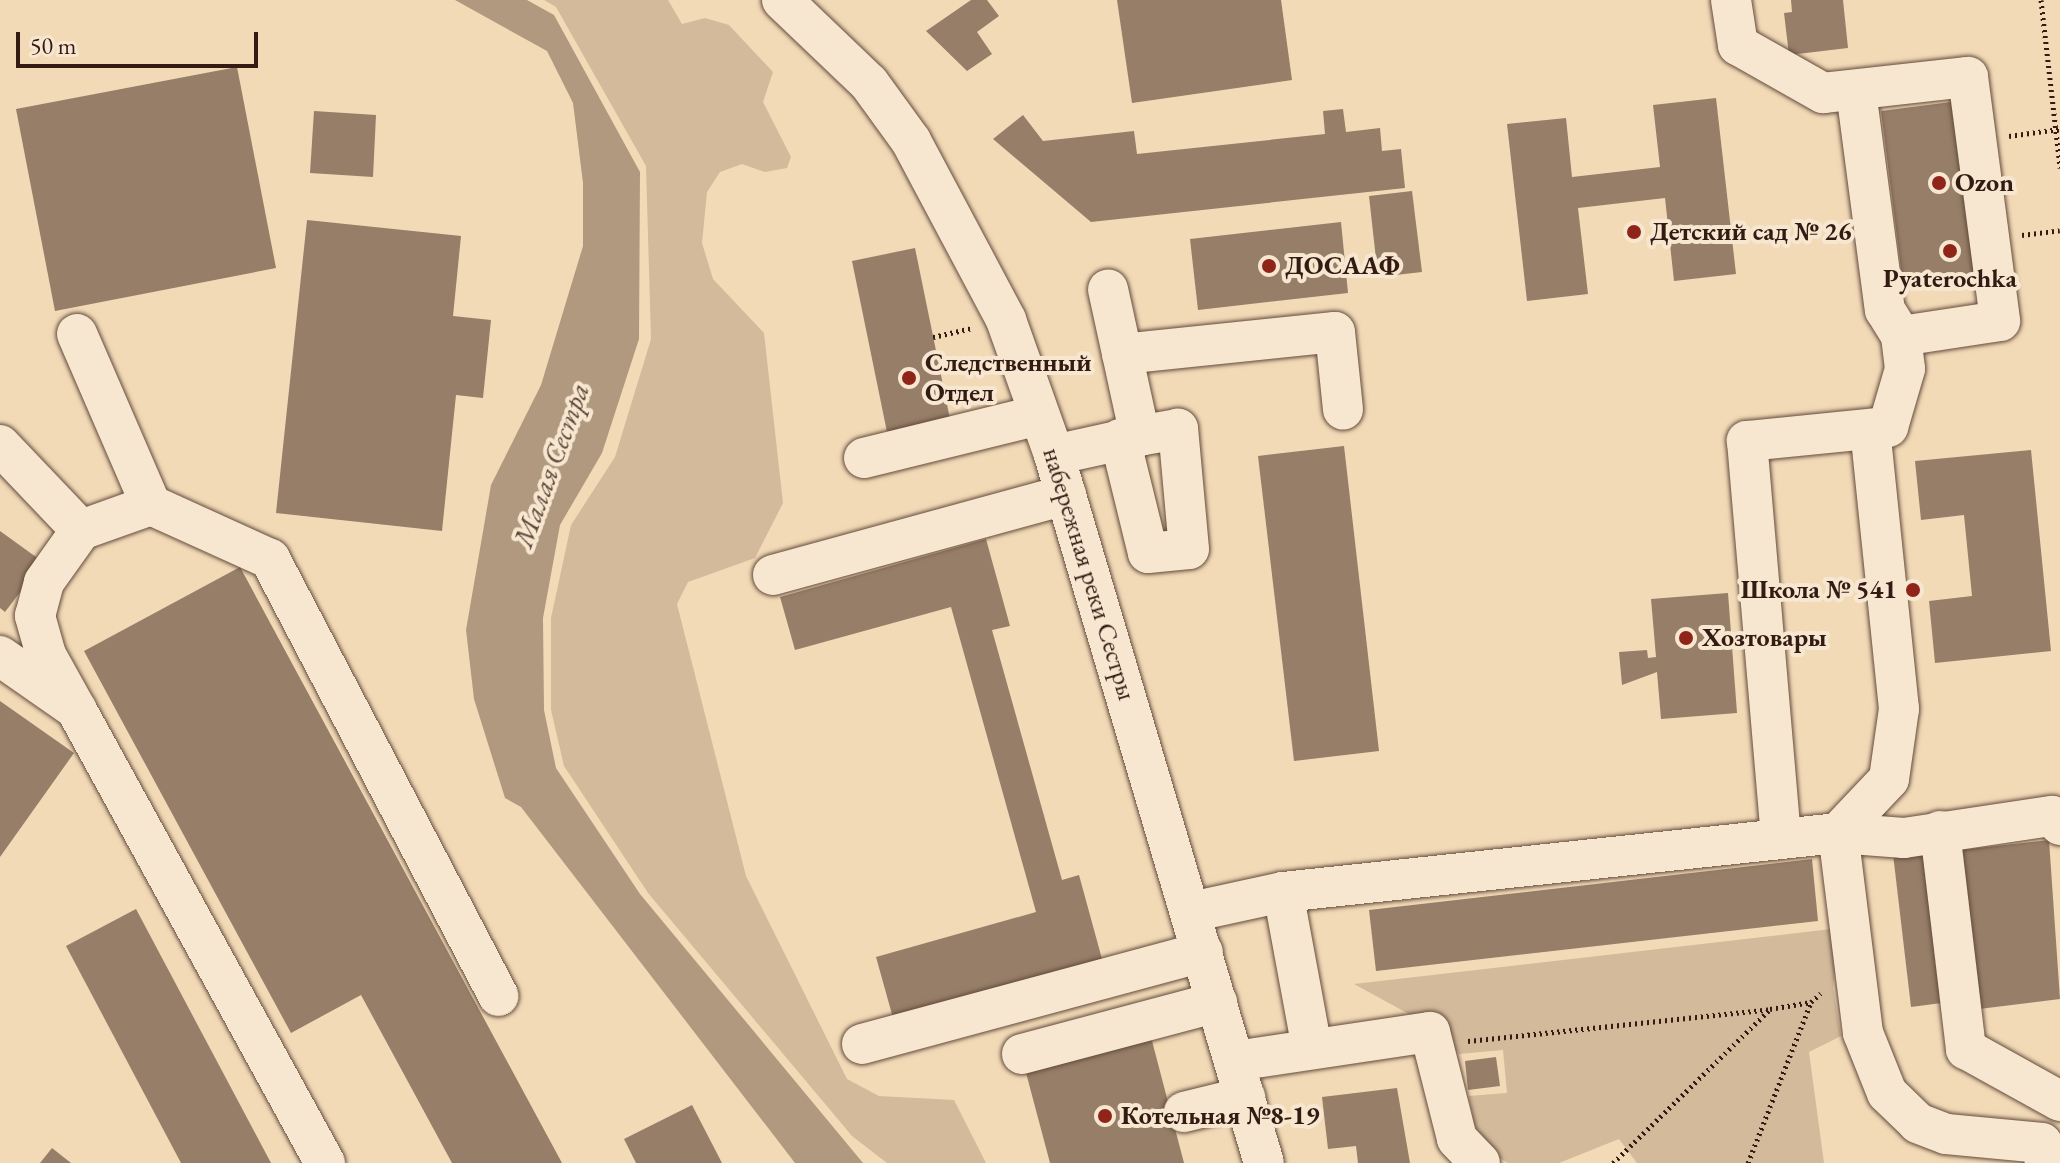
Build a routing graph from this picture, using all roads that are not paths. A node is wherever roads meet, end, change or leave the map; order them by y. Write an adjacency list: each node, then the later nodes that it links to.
1 (782, 0): 9 (street, набережная реки Сестры)
2 (1731, 0): 3 (street)
3 (1856, 91): 6 (street); 6 (street)
4 (1108, 289): 7 (street)
5 (77, 334): 15 (street)
6 (1901, 336): 10 (street)
7 (1122, 354): 8 (street); 12 (street)
8 (1343, 410)
9 (1039, 415): 12 (street, набережная реки Сестры); 13 (street)
10 (1870, 429): 22 (street); 23 (street)
11 (0, 445): 16 (street)
12 (1054, 455): 14 (street, набережная реки Сестры)
13 (864, 458)
14 (1066, 495): 17 (street); 25 (street, набережная реки Сестры)
15 (151, 505): 16 (street); 27 (street)
16 (81, 530): 19 (street)
17 (773, 575)
18 (0, 656): 19 (street)
19 (76, 709): 36 (street)
20 (2060, 825): 21 (street)
21 (1940, 831): 22 (street); 33 (street)
22 (1838, 833): 23 (street); 35 (street)
23 (1781, 839): 24 (street)
24 (1283, 892): 25 (street); 30 (street)
25 (1191, 912): 26 (street, набережная реки Сестры)
26 (1203, 952): 28 (street, набережная реки Сестры); 29 (street)
27 (498, 996)
28 (1217, 1002): 31 (street); 32 (street, набережная реки Сестры)
29 (862, 1044)
30 (1312, 1048): 32 (street); 38 (street)
31 (1022, 1054)
32 (1240, 1079): 34 (street); 37 (street, набережная реки Сестры)
33 (2060, 1100): 35 (street)
34 (1184, 1112)
35 (2043, 1153)
36 (325, 1163)
37 (1264, 1163)
38 (1480, 1163)

